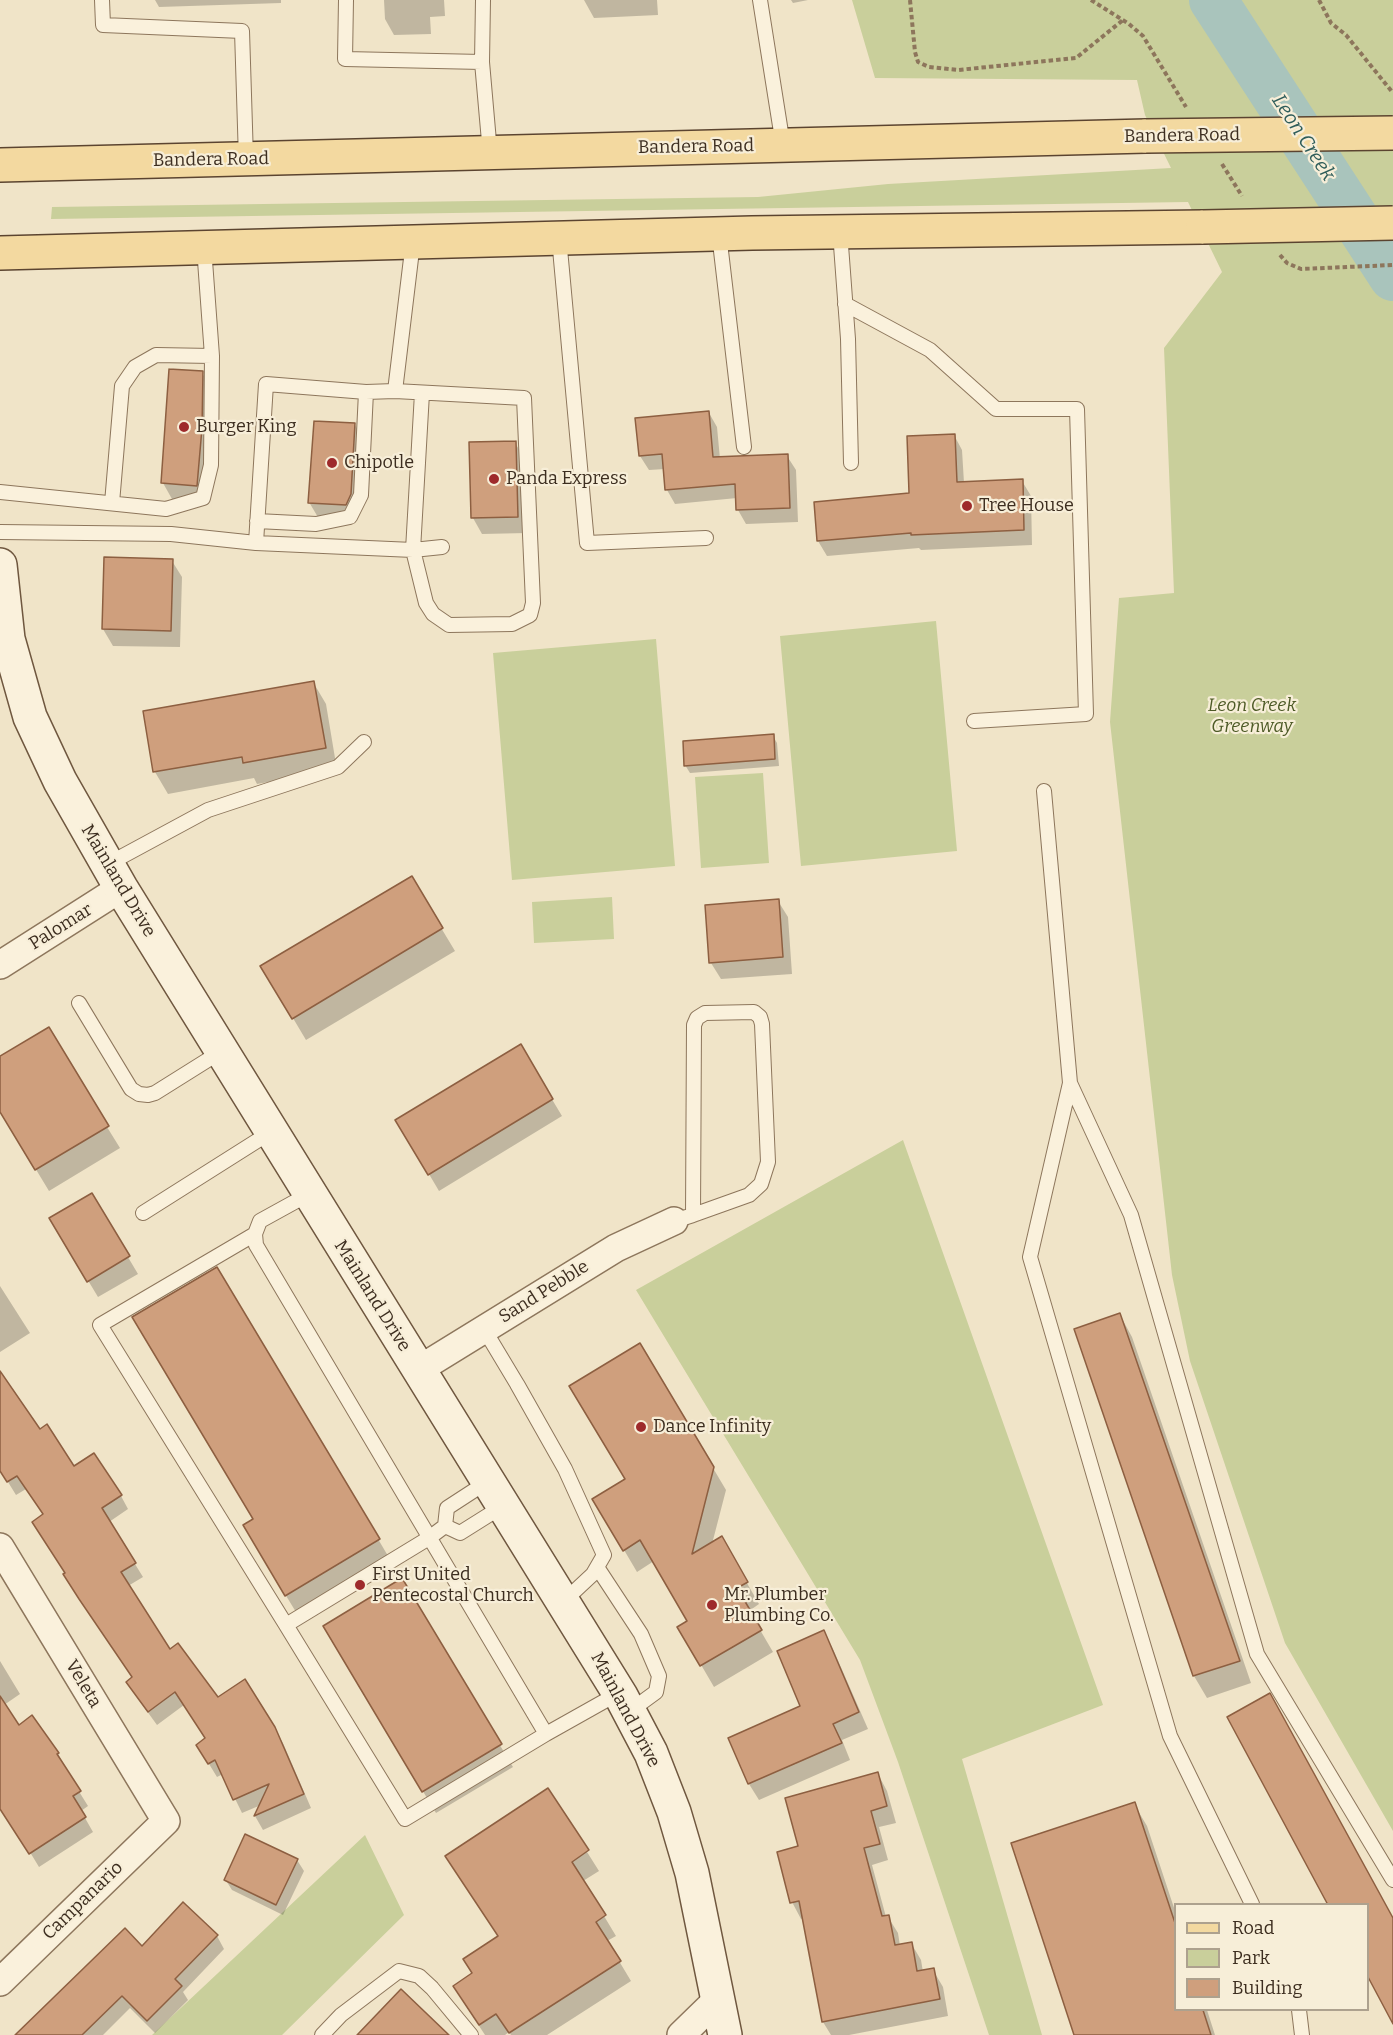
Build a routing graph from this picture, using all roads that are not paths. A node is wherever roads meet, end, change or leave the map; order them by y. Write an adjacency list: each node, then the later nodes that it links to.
1 (102, 0): 9 (lane)
2 (346, 0): 5 (lane)
3 (483, 0): 5 (lane)
4 (760, 0): 7 (lane)
5 (482, 62): 8 (lane)
6 (1393, 133): 7 (main road, Bandera Road, bridge)
7 (783, 145): 8 (main road, Bandera Road)
8 (490, 153): 9 (main road, Bandera Road)
9 (246, 159): 10 (main road, Bandera Road)
10 (0, 165)
11 (1393, 223): 12 (main road, bridge)
12 (840, 232): 13 (main road); 18 (lane)
13 (719, 234): 14 (main road); 23 (lane)
14 (559, 238): 15 (main road); 29 (lane)
15 (413, 242): 16 (main road); 20 (lane)
16 (204, 247): 17 (main road); 19 (lane)
17 (0, 253)
18 (845, 304): 24 (lane); 34 (lane)
19 (212, 356): 26 (lane); 26 (lane)
20 (395, 391): 21 (lane); 22 (lane)
21 (366, 392): 27 (lane); 27 (lane)
22 (422, 393): 32 (lane); 32 (lane)
23 (744, 447)
24 (850, 463)
25 (0, 492): 26 (lane)
26 (112, 503)
27 (257, 521): 30 (lane)
28 (0, 532): 30 (lane)
29 (706, 538)
30 (256, 543): 32 (lane)
31 (442, 547): 32 (lane)
32 (413, 549)
33 (1, 586): 37 (main road, Mainland Drive)
34 (974, 721)
35 (364, 742): 37 (lane)
36 (1044, 791): 41 (lane)
37 (115, 876): 38 (street, Palomar); 40 (main road, Mainland Drive)
38 (0, 965)
39 (79, 1004): 40 (lane)
40 (222, 1051): 42 (main road, Mainland Drive)
41 (1070, 1083): 59 (lane); 60 (lane)
42 (271, 1132): 43 (main road, Mainland Drive); 44 (lane)
43 (309, 1194): 46 (lane); 48 (main road, Mainland Drive)
44 (142, 1213)
45 (684, 1218): 45 (lane); 47 (street, Sand Pebble)
46 (255, 1234): 51 (lane); 55 (lane)
47 (484, 1329): 48 (street, Sand Pebble); 53 (lane)
48 (418, 1370): 49 (main road, Mainland Drive)
49 (495, 1494): 50 (lane); 50 (lane); 54 (main road, Mainland Drive)
50 (445, 1526): 51 (lane)
51 (429, 1538): 55 (lane); 57 (lane)
52 (0, 1547): 58 (street, Veleta)
53 (597, 1567): 54 (lane); 56 (lane)
54 (563, 1603): 56 (main road, Mainland Drive)
55 (286, 1625): 57 (lane)
56 (624, 1702): 57 (lane); 62 (main road, Mainland Drive)
57 (546, 1734)
58 (166, 1821): 61 (street, Campanario)
59 (1393, 1880)
60 (1251, 1903)
61 (0, 1982)
62 (718, 2000): 66 (street); 67 (main road, Mainland Drive)
63 (1299, 2011): 68 (lane)
64 (322, 2035): 65 (lane)
65 (471, 2035)
66 (681, 2035)
67 (725, 2035)
68 (1302, 2035)

